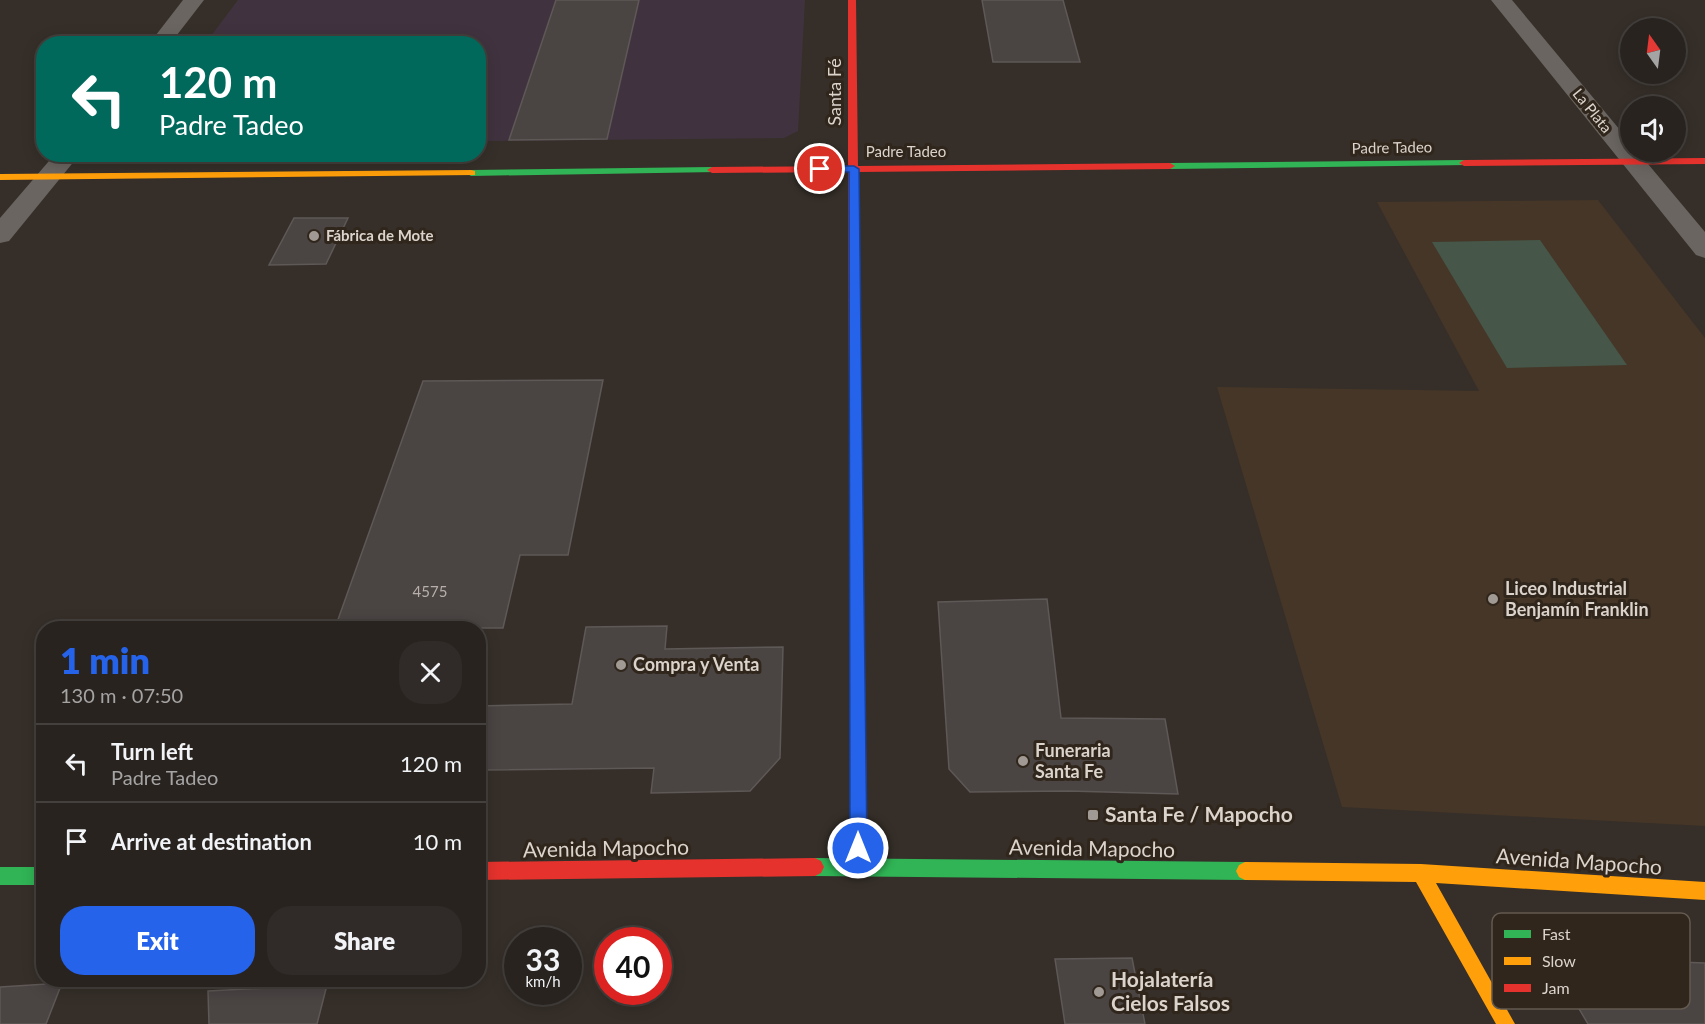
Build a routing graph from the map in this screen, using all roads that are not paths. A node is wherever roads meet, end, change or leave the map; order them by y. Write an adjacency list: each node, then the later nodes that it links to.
1 (194, 0): 4 (street)
2 (852, 0): 10 (street, Santa Fé)
3 (1501, 0): 5 (street, La Plata)
4 (165, 36)
5 (1620, 145)
6 (1686, 161): 7 (street, Padre Tadeo)
7 (1705, 161)
8 (62, 162): 12 (street)
9 (1634, 162): 10 (street, Padre Tadeo); 14 (street, La Plata)
10 (854, 169): 12 (street, Padre Tadeo); 15 (street, Santa Fé)
11 (0, 177): 12 (street, Padre Tadeo)
12 (50, 177): 13 (street)
13 (0, 235)
14 (1705, 249)
15 (859, 867): 16 (street, Avenida Mapocho); 17 (street, Avenida Mapocho)
16 (486, 871)
17 (1421, 873): 20 (street, Avenida Mapocho); 21 (street)
18 (0, 876): 19 (street)
19 (36, 876)
20 (1705, 891)
21 (1492, 999)
22 (1498, 1009): 23 (street)
23 (1506, 1024)

